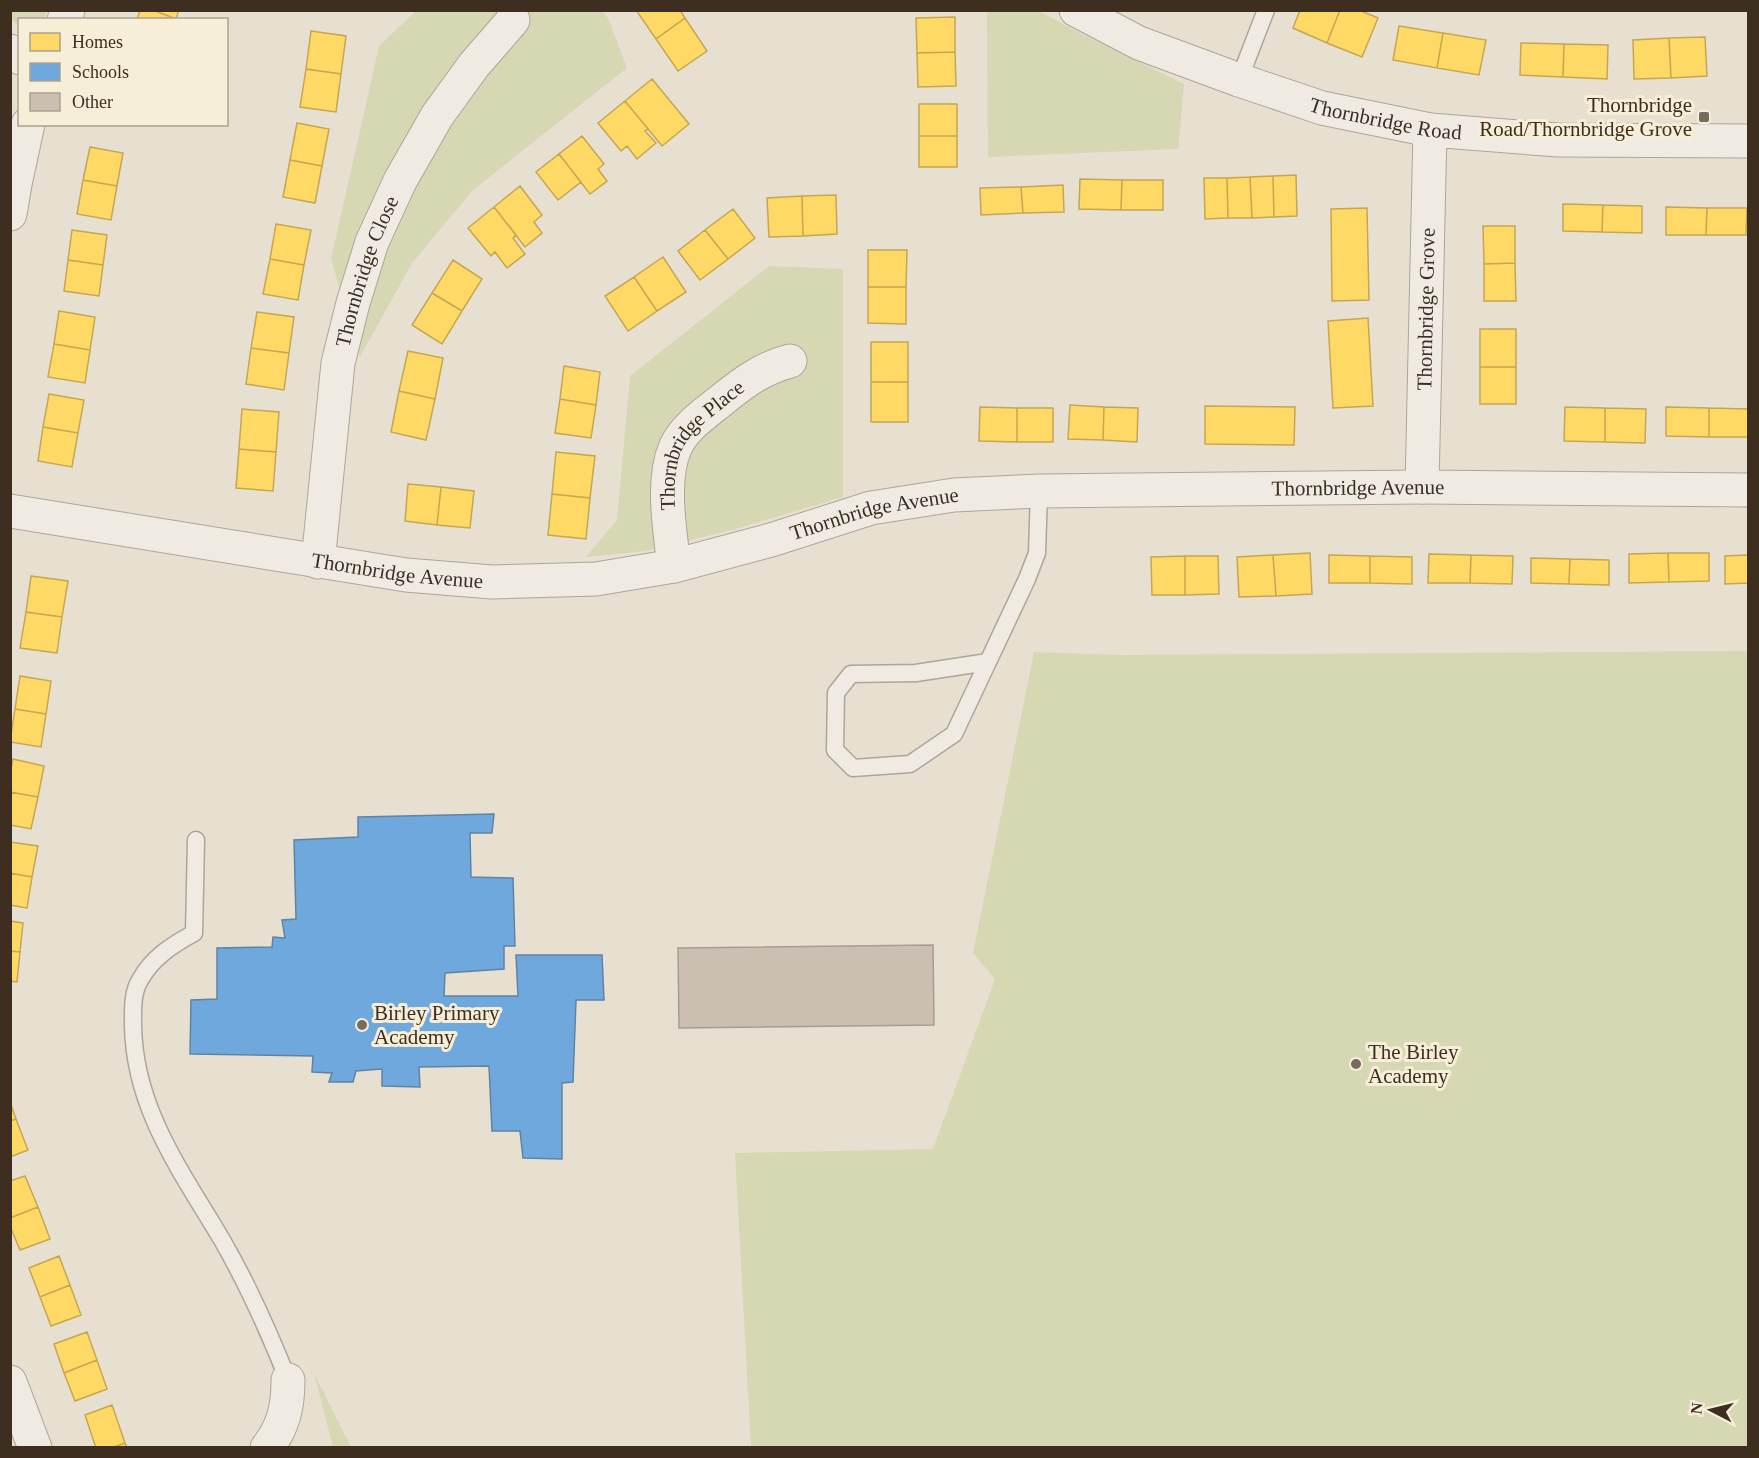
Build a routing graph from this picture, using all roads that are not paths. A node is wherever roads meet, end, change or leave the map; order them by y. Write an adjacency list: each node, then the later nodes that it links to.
1 (1076, 10): 4 (street, Thornbridge Road)
2 (1266, 10): 4 (lane)
3 (513, 20): 14 (street, Thornbridge Close)
4 (1239, 80): 6 (street, Thornbridge Road)
5 (28, 126): 8 (street)
6 (1430, 130): 7 (street, Thornbridge Road); 10 (street, Thornbridge Grove)
7 (1749, 141)
8 (12, 194)
9 (790, 361): 15 (street, Thornbridge Place)
10 (1422, 487): 11 (street, Thornbridge Avenue); 12 (street, Thornbridge Avenue)
11 (1749, 490)
12 (1039, 491): 15 (street, Thornbridge Avenue); 16 (lane)
13 (10, 512): 14 (street, Thornbridge Avenue)
14 (318, 562): 15 (street, Thornbridge Avenue)
15 (674, 566)
16 (988, 662): 16 (lane)
17 (195, 840): 18 (lane)
18 (288, 1380): 21 (street)
19 (10, 1382): 20 (street)
20 (35, 1448)
21 (267, 1448)

